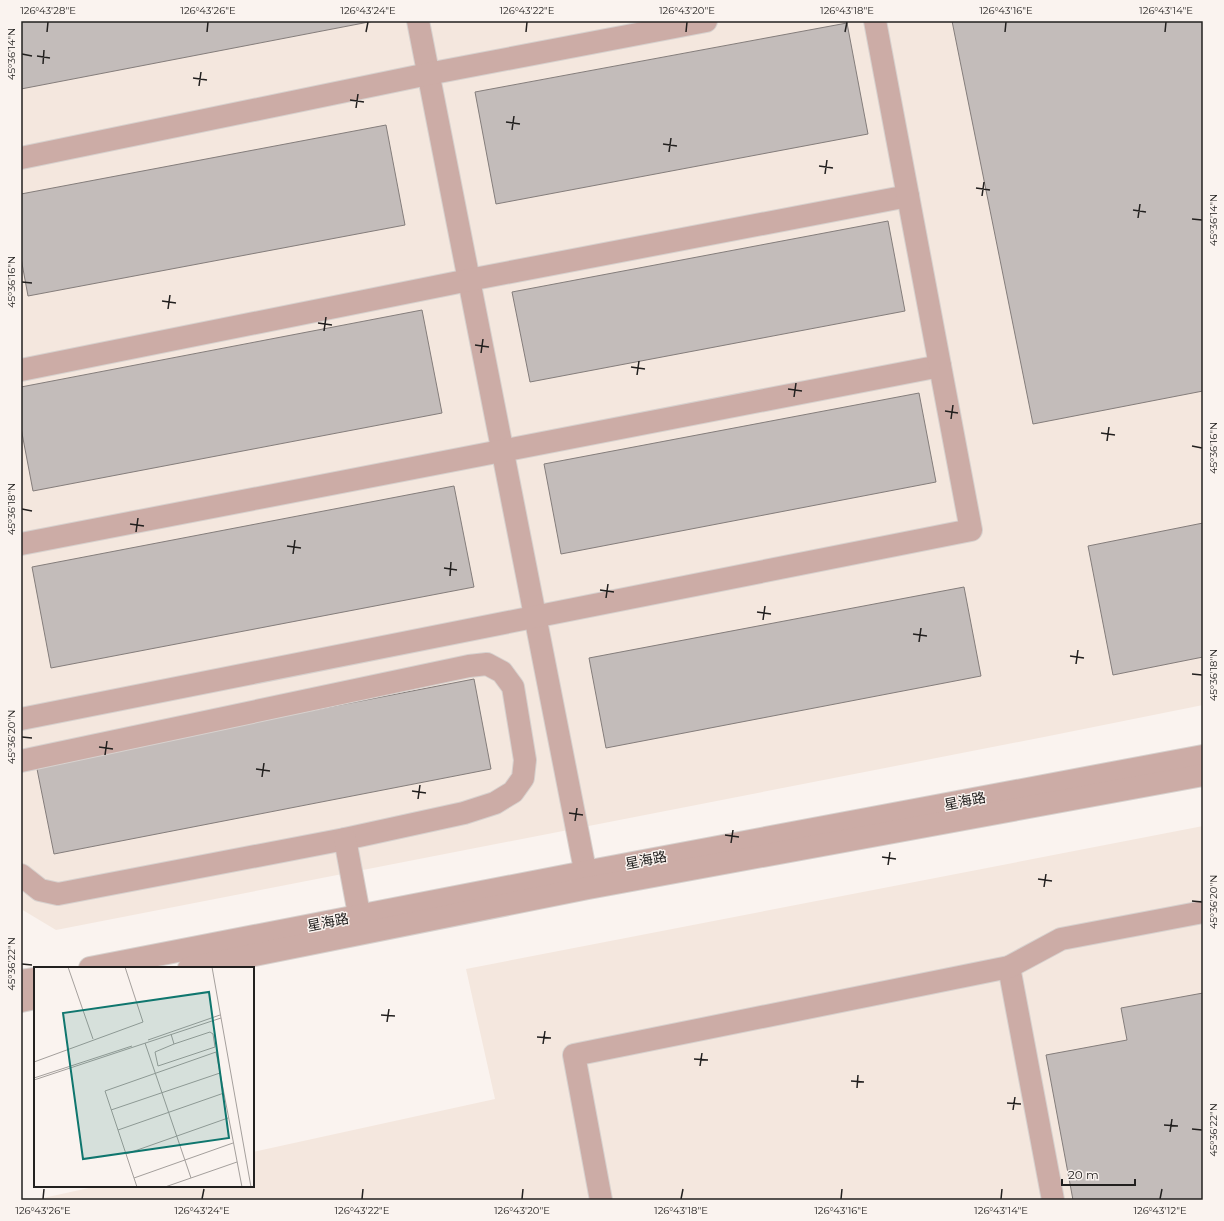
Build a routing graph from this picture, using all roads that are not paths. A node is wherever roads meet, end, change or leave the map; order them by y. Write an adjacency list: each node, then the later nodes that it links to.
1 (418, 21): 4 (street)
2 (706, 21): 4 (street)
3 (875, 21): 6 (street)
4 (428, 74): 5 (street); 7 (street)
5 (21, 158)
6 (908, 196): 7 (street); 8 (street)
7 (469, 280): 9 (street); 10 (street)
8 (940, 366): 10 (street); 12 (street)
9 (21, 370)
10 (502, 450): 11 (street); 12 (street)
11 (21, 544)
12 (535, 617): 13 (street); 19 (street)
13 (21, 719)
14 (1203, 756): 19 (street, 星海路)
15 (21, 761): 17 (street)
16 (1203, 775): 19 (street, 星海路)
17 (345, 839): 18 (street); 21 (street)
18 (21, 875)
19 (587, 880): 21 (street, 星海路)
20 (1203, 912): 24 (street)
21 (361, 924): 22 (street, 星海路); 23 (street, 星海路)
22 (96, 967)
23 (193, 967)
24 (1009, 967): 29 (street); 30 (street)
25 (34, 979): 26 (street)
26 (21, 981)
27 (34, 998): 28 (street)
28 (21, 1001)
29 (601, 1200)
30 (1053, 1200)

